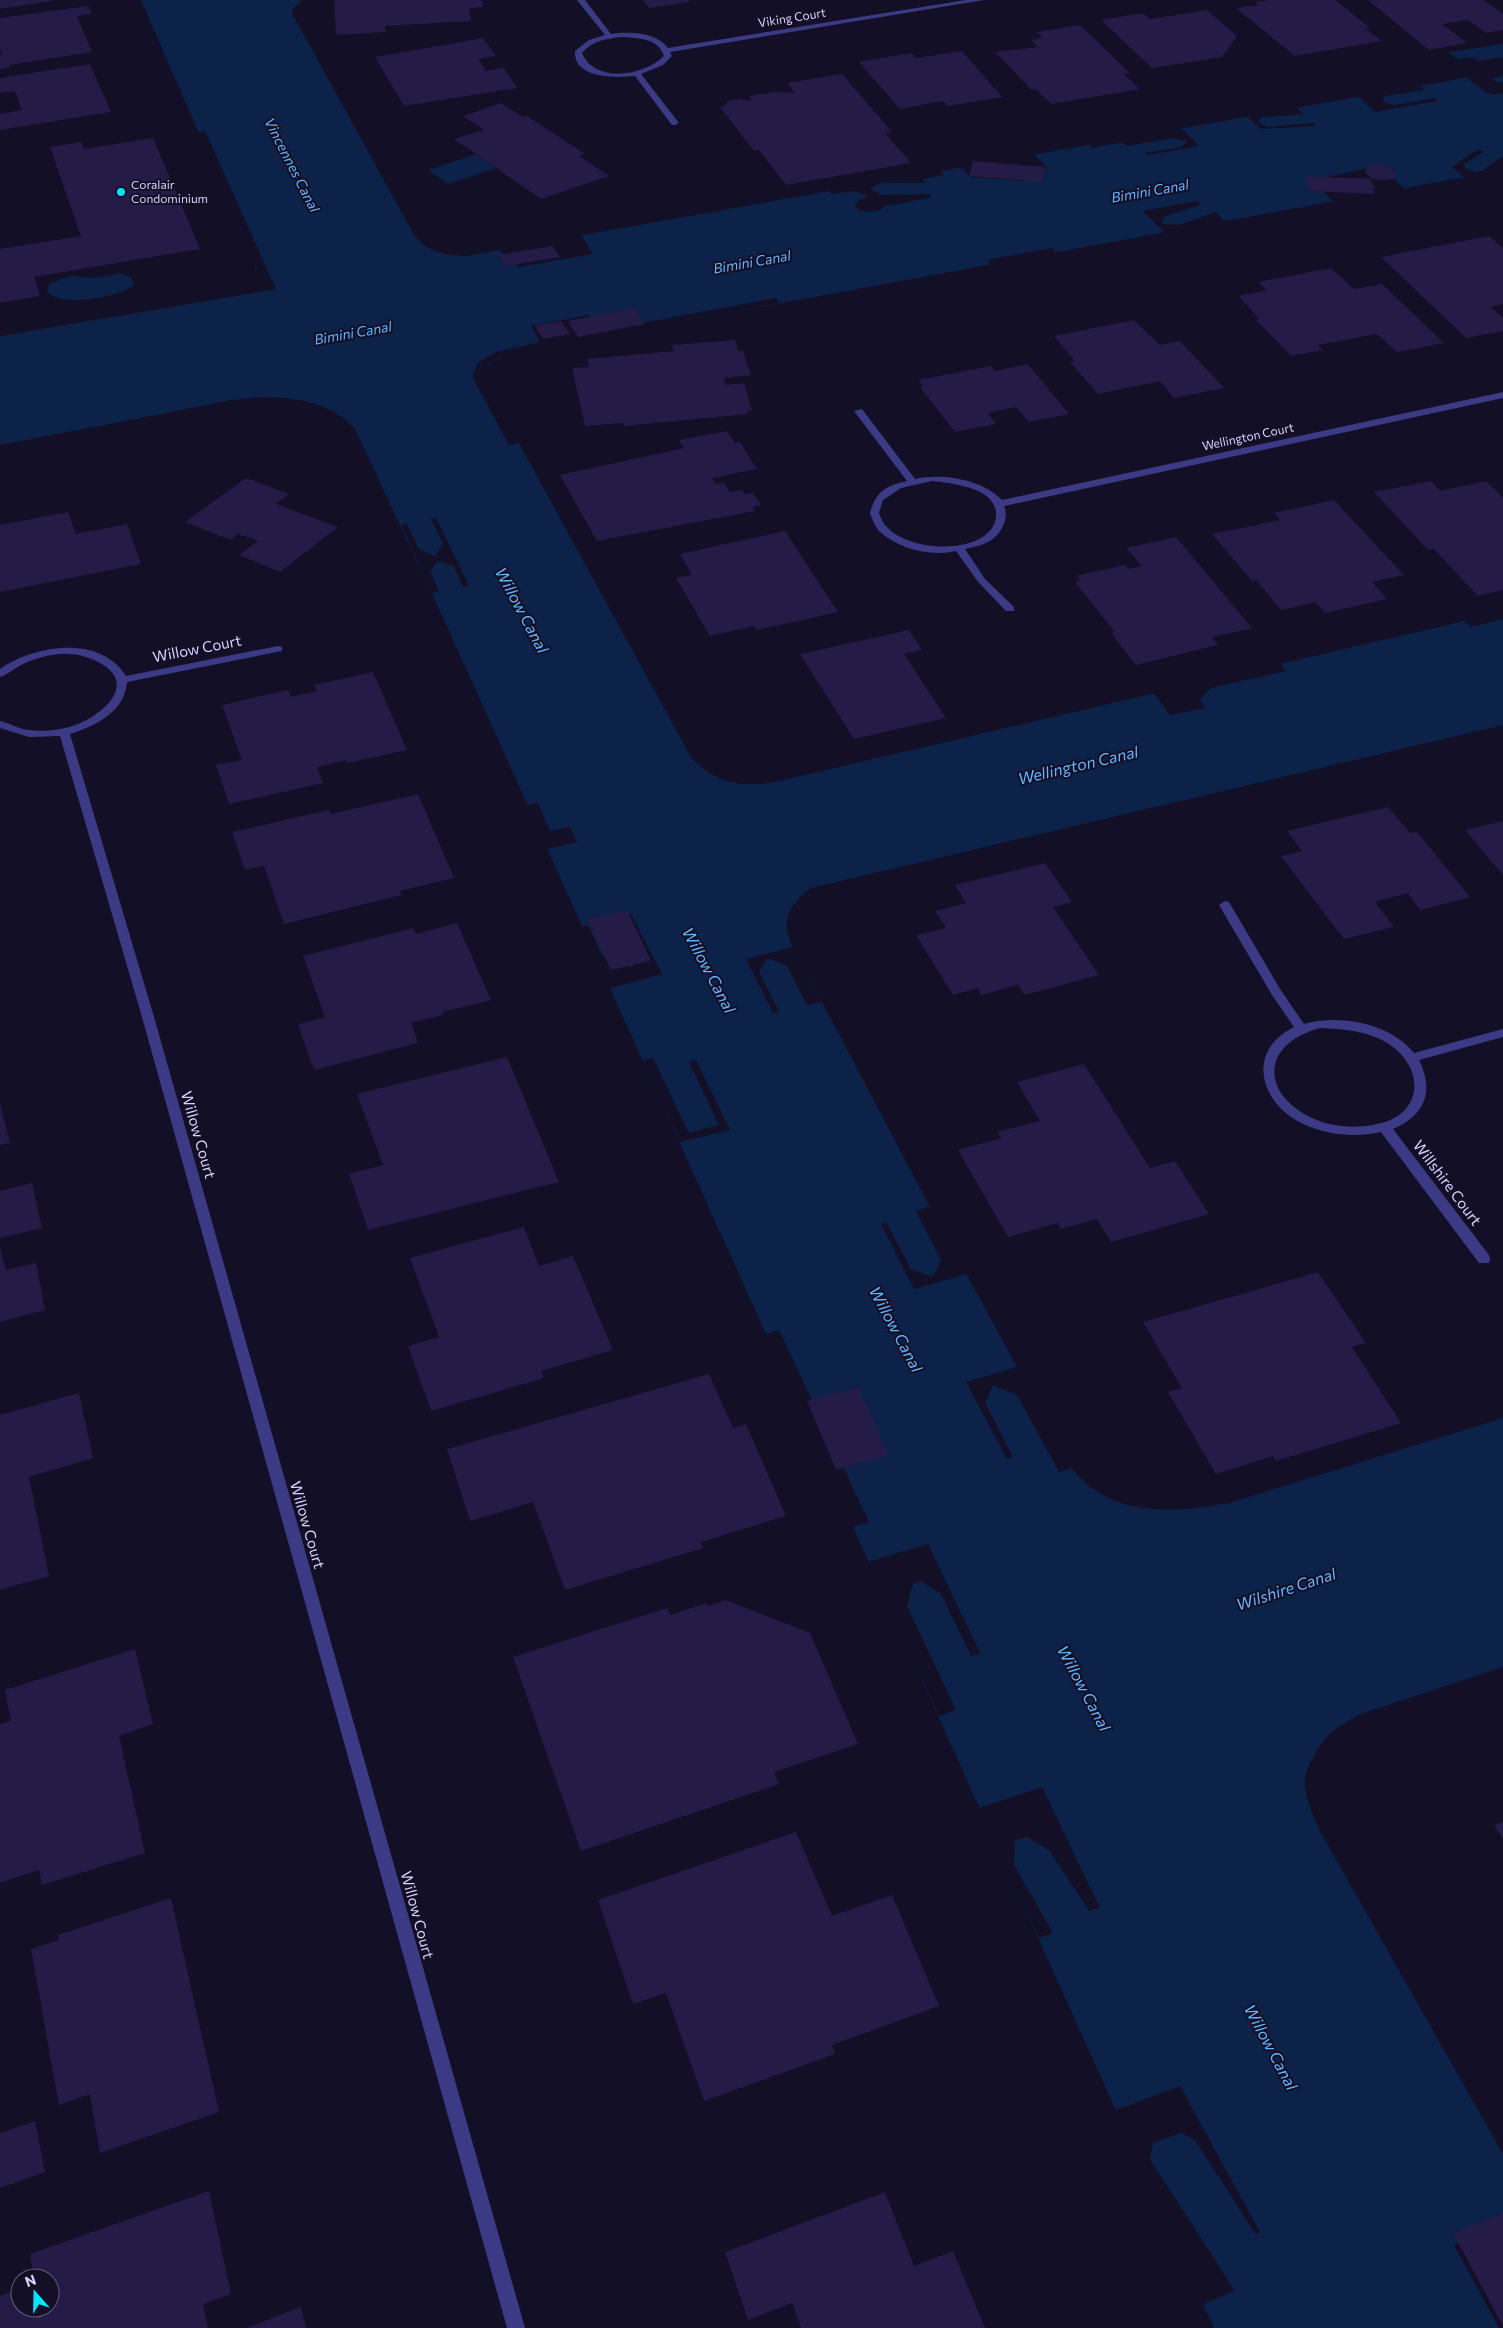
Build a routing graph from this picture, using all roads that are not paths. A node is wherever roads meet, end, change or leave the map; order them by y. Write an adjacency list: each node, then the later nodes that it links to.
1 (580, 0): 3 (street)
2 (980, 0): 4 (street, Viking Court)
3 (609, 36): 4 (street); 5 (street)
4 (667, 50): 5 (street)
5 (637, 74): 6 (street)
6 (675, 123)
7 (1503, 395): 10 (street, Wellington Court)
8 (860, 412): 9 (street)
9 (912, 481): 10 (street); 11 (street)
10 (998, 504): 11 (street)
11 (960, 549): 12 (street)
12 (1010, 609)
13 (278, 649): 15 (street, Willow Court)
14 (0, 674): 15 (street)
15 (122, 680): 17 (street)
16 (0, 724): 17 (street)
17 (64, 732): 24 (street, Willow Court)
18 (1224, 905): 19 (street)
19 (1301, 1029): 21 (street); 22 (street)
20 (1503, 1033): 21 (street)
21 (1412, 1058): 22 (street)
22 (1384, 1128): 23 (street, Willshire Court)
23 (1484, 1259)
24 (516, 2328)

